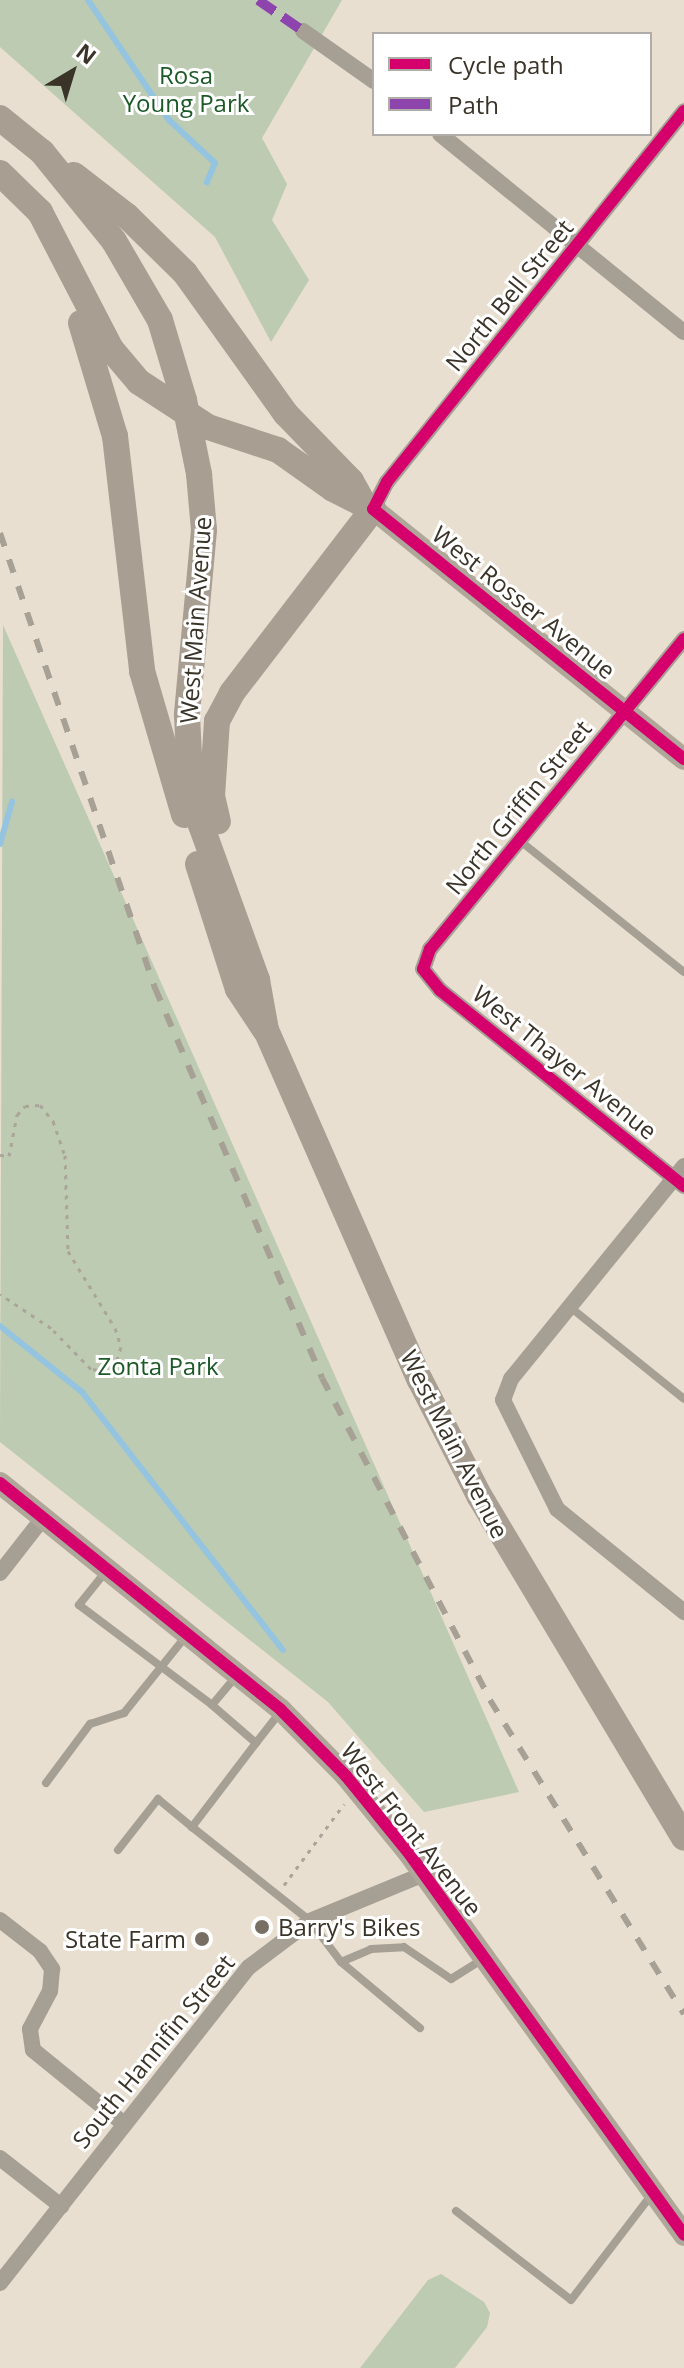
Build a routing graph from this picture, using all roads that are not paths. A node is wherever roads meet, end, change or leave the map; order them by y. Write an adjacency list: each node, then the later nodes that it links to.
1 (303, 31): 2 (street)
2 (372, 80)
3 (684, 111): 9 (street, North Bell Street)
4 (0, 118): 6 (main road, West Main Avenue)
5 (442, 136): 9 (street)
6 (42, 152): 11 (main road, West Main Avenue); 12 (main road)
7 (0, 173): 11 (main road)
8 (0, 181): 20 (main road, West Main Avenue)
9 (578, 246): 10 (street); 12 (street, North Bell Street)
10 (684, 332)
11 (189, 416): 12 (main road); 17 (main road, West Main Avenue)
12 (367, 504): 14 (street, West Rosser Avenue); 17 (main road)
13 (684, 639): 14 (street, North Griffin Street)
14 (625, 712): 15 (street, West Rosser Avenue); 16 (street, North Griffin Street)
15 (684, 759)
16 (518, 839): 18 (street, North Griffin Street); 19 (lane)
17 (246, 951): 20 (main road, West Main Avenue)
18 (423, 969): 21 (street, West Thayer Avenue)
19 (684, 972)
20 (266, 1030): 37 (main road, West Main Avenue)
21 (681, 1177): 22 (street)
22 (570, 1307): 23 (lane); 28 (street)
23 (684, 1399)
24 (0, 1483): 25 (street, West Front Avenue)
25 (43, 1518): 26 (street, West Front Avenue); 27 (street)
26 (108, 1569): 29 (street, West Front Avenue); 30 (lane)
27 (0, 1573)
28 (684, 1612)
29 (188, 1634): 30 (lane); 31 (street, West Front Avenue)
30 (160, 1667): 32 (lane); 35 (lane)
31 (238, 1674): 32 (lane); 33 (street, West Front Avenue)
32 (212, 1705): 34 (lane)
33 (281, 1710): 34 (lane); 39 (street, West Front Avenue)
34 (256, 1743): 36 (lane)
35 (46, 1783)
36 (192, 1827): 38 (lane); 41 (lane)
37 (684, 1838)
38 (118, 1850)
39 (424, 1874): 41 (street, South Hannifin Street); 42 (street, West Front Avenue)
40 (0, 1920): 45 (street)
41 (310, 1921): 43 (lane); 45 (street, South Hannifin Street)
42 (484, 1958): 43 (lane); 47 (street, West Front Avenue)
43 (341, 1962): 44 (lane)
44 (420, 2028)
45 (124, 2124): 48 (street, South Hannifin Street)
46 (0, 2158): 48 (street)
47 (653, 2192): 49 (lane); 50 (street, West Front Avenue)
48 (61, 2206): 51 (street, South Hannifin Street)
49 (456, 2211)
50 (684, 2235)
51 (0, 2283)

